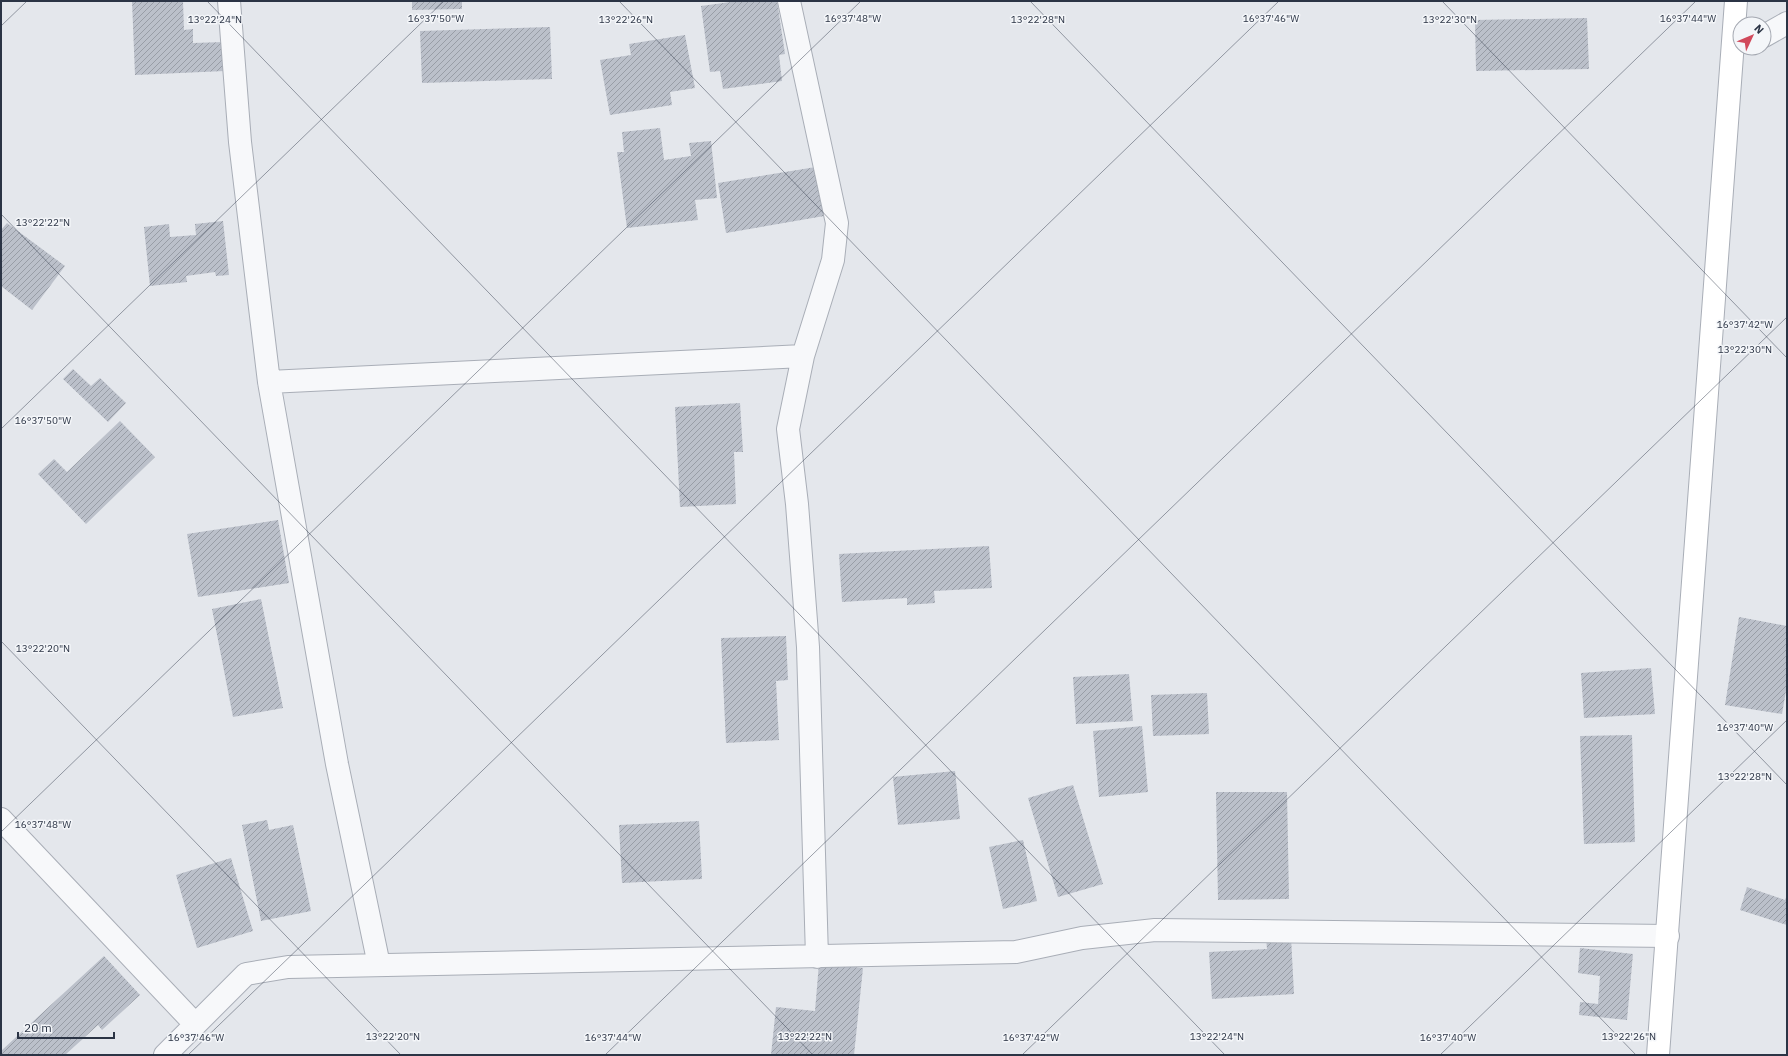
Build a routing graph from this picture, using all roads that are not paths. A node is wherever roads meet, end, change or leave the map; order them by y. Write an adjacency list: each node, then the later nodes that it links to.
1 (230, 1): 9 (street)
2 (789, 1): 8 (street)
3 (1736, 1): 4 (main road)
4 (1737, 16)
5 (1787, 23): 6 (street)
6 (1772, 31)
7 (1738, 56): 11 (main road)
8 (803, 356): 9 (street); 12 (street)
9 (269, 382): 13 (street)
10 (1, 819): 14 (street)
11 (1668, 936): 12 (street); 16 (main road)
12 (817, 956): 13 (street)
13 (379, 965): 14 (street)
14 (195, 1024): 15 (street)
15 (165, 1055)
16 (1658, 1055)

